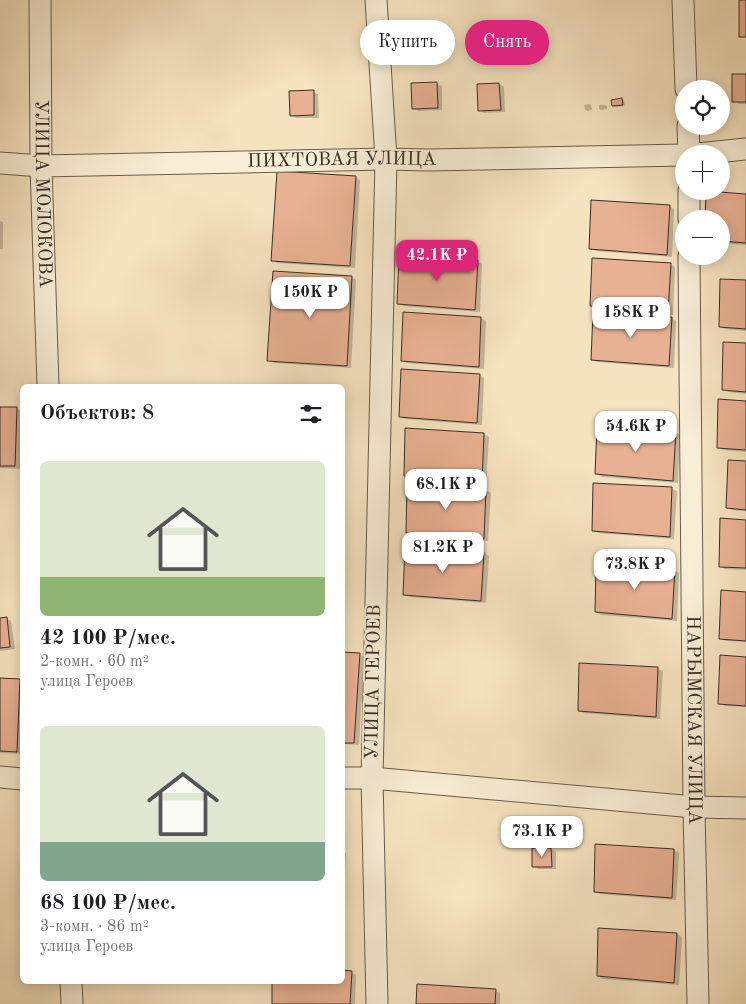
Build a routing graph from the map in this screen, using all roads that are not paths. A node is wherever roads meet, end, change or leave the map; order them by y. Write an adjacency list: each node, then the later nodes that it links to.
1 (40, 0): 10 (street, УЛИЦА МОЛОКОВА)
2 (376, 0): 8 (street, УЛИЦА ГЕРОЕВ)
3 (683, 0): 4 (street)
4 (686, 80)
5 (746, 149): 6 (street)
6 (730, 151)
7 (675, 155): 8 (street, ПИХТОВАЯ УЛИЦА)
8 (386, 159): 10 (street, ПИХТОВАЯ УЛИЦА); 16 (street, УЛИЦА ГЕРОЕВ)
9 (0, 163): 10 (street, ПИХТОВАЯ УЛИЦА)
10 (41, 166): 12 (street, УЛИЦА МОЛОКОВА)
11 (690, 265): 17 (street, НАРЫМСКАЯ УЛИЦА)
12 (48, 384)
13 (0, 778): 14 (street)
14 (20, 778)
15 (345, 778): 16 (street)
16 (372, 778): 17 (street); 21 (street, УЛИЦА ГЕРОЕВ)
17 (694, 807): 18 (street); 22 (street, НАРЫМСКАЯ УЛИЦА)
18 (746, 808)
19 (71, 984): 20 (street)
20 (72, 1004)
21 (377, 1004)
22 (698, 1004)

